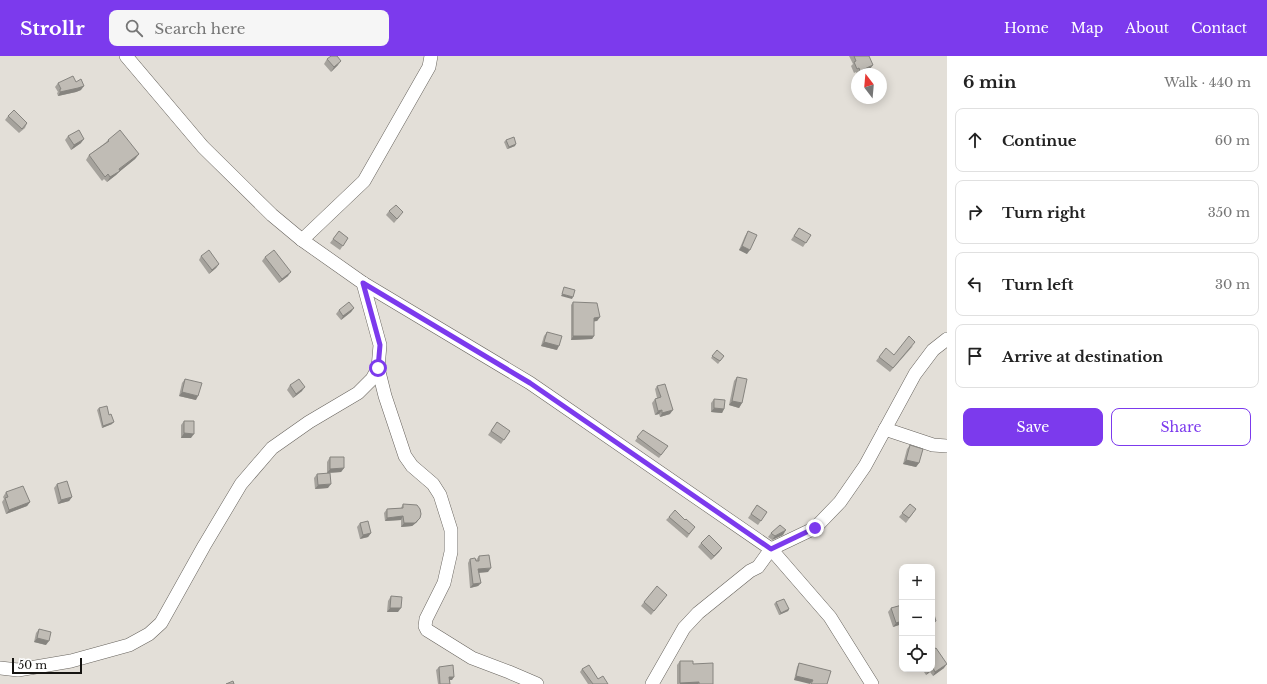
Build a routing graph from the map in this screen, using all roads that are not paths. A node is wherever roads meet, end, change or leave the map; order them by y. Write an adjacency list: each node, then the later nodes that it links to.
1 (126, 56): 3 (street)
2 (431, 56): 3 (street)
3 (302, 240): 4 (street)
4 (363, 283): 6 (street); 9 (street)
5 (947, 339): 7 (street)
6 (378, 368): 10 (street); 11 (street)
7 (885, 429): 8 (street); 9 (street)
8 (947, 446)
9 (771, 549): 12 (street); 13 (street)
10 (0, 668)
11 (537, 684)
12 (652, 684)
13 (872, 684)

